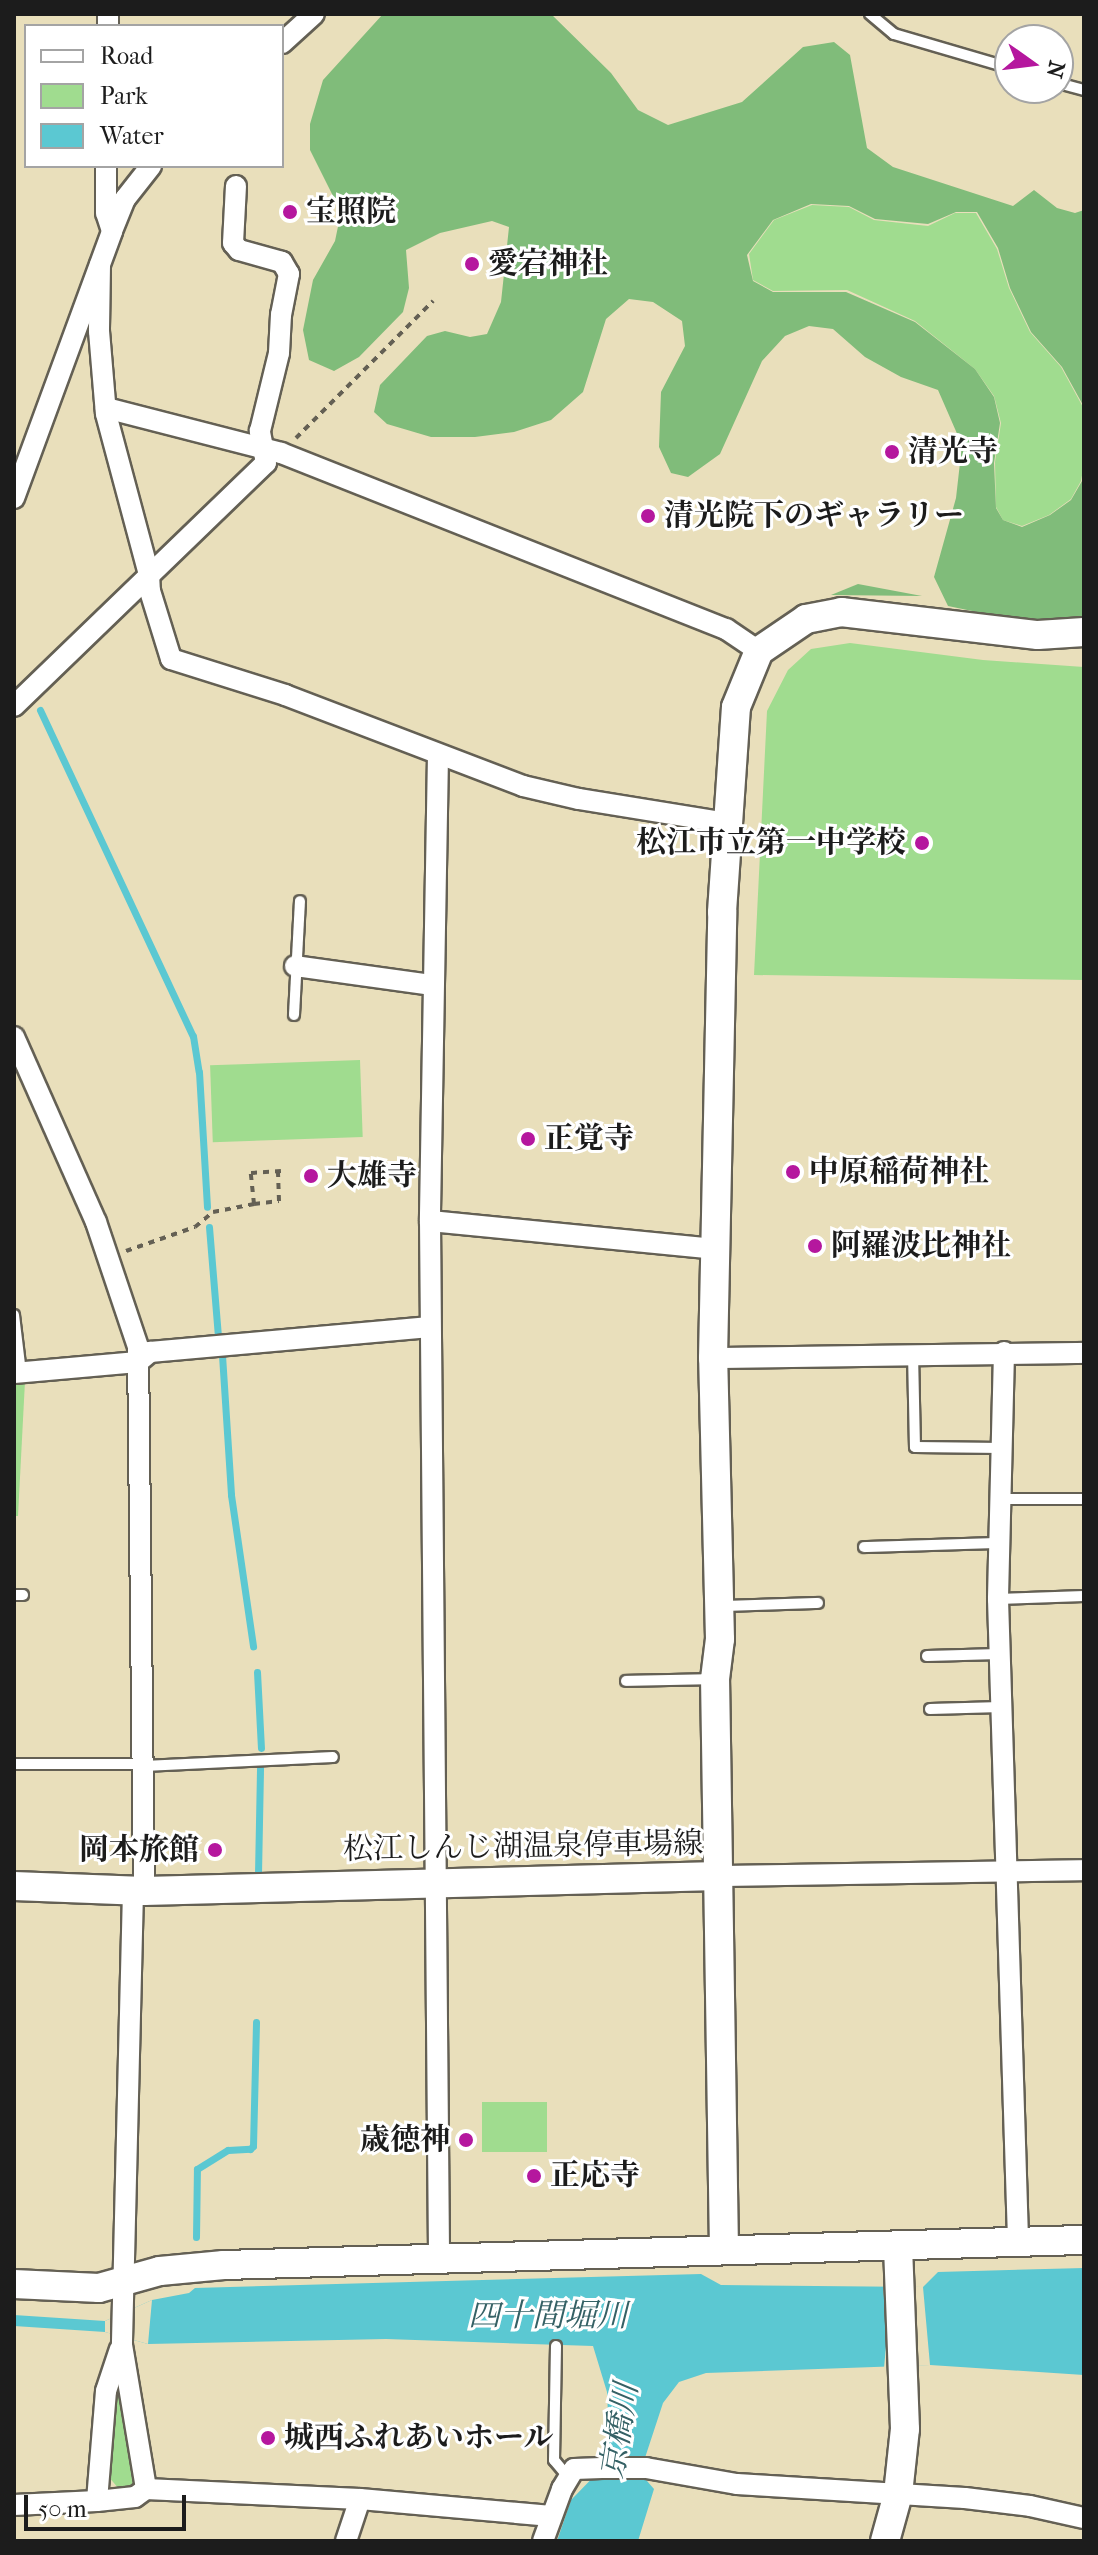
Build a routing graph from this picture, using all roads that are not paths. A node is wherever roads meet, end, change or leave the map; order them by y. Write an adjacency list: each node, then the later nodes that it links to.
1 (314, 14): 3 (street)
2 (870, 14): 4 (lane)
3 (284, 41)
4 (994, 63)
5 (106, 168): 8 (street)
6 (149, 168): 8 (street)
7 (236, 186): 11 (street)
8 (112, 231): 9 (street)
9 (100, 265): 10 (street); 12 (street)
10 (106, 408): 11 (street); 13 (street)
11 (265, 447): 13 (street); 15 (street)
12 (14, 498)
13 (149, 574): 16 (street); 17 (street)
14 (1084, 632): 15 (street)
15 (759, 651): 18 (street)
16 (14, 706)
17 (438, 755): 18 (street); 21 (street)
18 (727, 823): 25 (street)
19 (300, 901): 20 (lane)
20 (295, 966): 21 (street); 22 (lane)
21 (432, 985): 24 (street)
22 (294, 1015)
23 (14, 1037): 32 (street)
24 (430, 1221): 25 (street); 27 (street)
25 (715, 1249): 31 (street)
26 (14, 1315): 33 (lane)
27 (430, 1327): 32 (street); 55 (street)
28 (1004, 1352): 29 (street); 30 (street); 34 (street)
29 (913, 1353): 31 (street); 34 (lane)
30 (1084, 1353)
31 (713, 1358): 42 (street)
32 (138, 1362): 33 (street); 51 (street)
33 (18, 1373)
34 (1002, 1448): 35 (street)
35 (1000, 1499): 36 (lane); 37 (street)
36 (1084, 1499)
37 (999, 1543): 38 (lane); 40 (street)
38 (864, 1547)
39 (1084, 1596): 40 (lane)
40 (998, 1599): 43 (street)
41 (818, 1603): 42 (lane)
42 (720, 1606): 45 (street)
43 (999, 1654): 44 (lane); 47 (street)
44 (927, 1656)
45 (715, 1679): 46 (lane); 54 (street)
46 (626, 1681)
47 (1001, 1707): 48 (lane); 53 (street)
48 (930, 1709)
49 (333, 1757): 51 (lane)
50 (14, 1764): 51 (lane)
51 (144, 1765): 57 (street)
52 (1084, 1870): 53 (street)
53 (1004, 1872): 54 (street); 58 (street)
54 (718, 1876): 55 (street, 松江しんじ湖温泉停車場線); 61 (street, 松江しんじ湖温泉停車場線)
55 (434, 1883): 57 (street, 松江しんじ湖温泉停車場線); 62 (street)
56 (14, 1886): 57 (street, 松江しんじ湖温泉停車場線)
57 (138, 1891): 64 (street)
58 (1018, 2240): 59 (street); 60 (street)
59 (1084, 2240)
60 (898, 2247): 61 (street); 69 (street)
61 (724, 2250): 62 (street)
62 (439, 2260): 64 (street)
63 (14, 2284): 64 (street)
64 (121, 2284): 65 (street)
65 (122, 2345): 68 (street); 71 (street)
66 (556, 2346): 67 (lane)
67 (569, 2478): 69 (street); 73 (street)
68 (146, 2489): 70 (street); 71 (street)
69 (898, 2494): 74 (street); 77 (street)
70 (360, 2499): 73 (street); 75 (street)
71 (97, 2501): 72 (street)
72 (14, 2505)
73 (551, 2516): 76 (street)
74 (1084, 2518)
75 (346, 2541)
76 (543, 2541)
77 (885, 2541)

